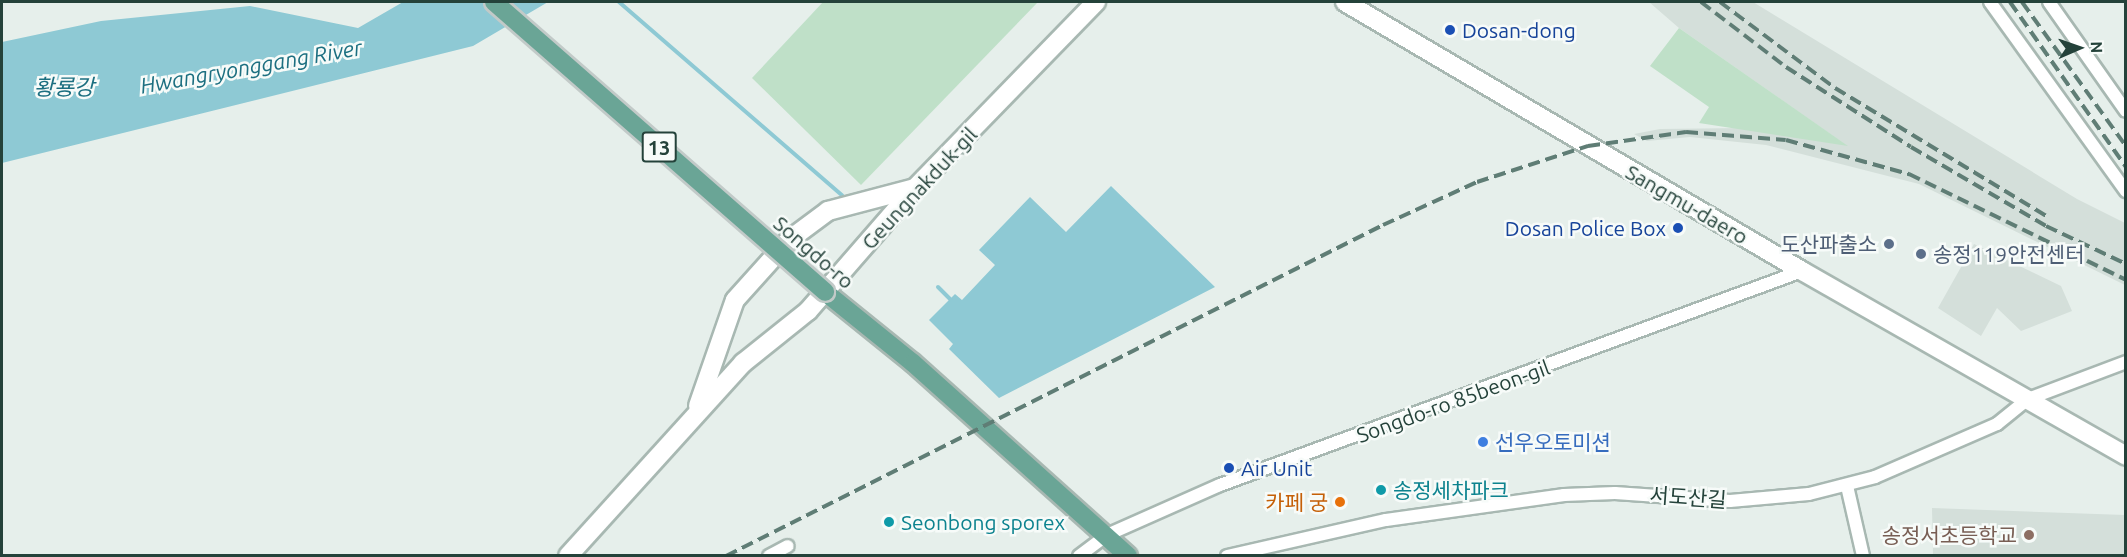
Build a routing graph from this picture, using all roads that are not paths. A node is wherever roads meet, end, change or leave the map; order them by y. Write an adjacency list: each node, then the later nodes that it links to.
1 (494, 2): 10 (main road, Songdo-ro / 13, bridge)
2 (1096, 2): 7 (street, Geungnakduk-gil)
3 (1345, 2): 9 (street, Sangmu-daero)
4 (1990, 2): 8 (street)
5 (2049, 2): 6 (street)
6 (2126, 111)
7 (915, 188): 10 (street, Geungnakduk-gil); 13 (street)
8 (2126, 191)
9 (1802, 271): 12 (street, Sangmu-daero); 16 (street, Songdo-ro 85beon-gil)
10 (825, 292): 13 (street, Geungnakduk-gil); 16 (main road, Songdo-ro / 13)
11 (2126, 362): 12 (street, 서도산길)
12 (2028, 399): 14 (street, Sangmu-daero); 15 (street, 서도산길)
13 (695, 414): 18 (street, Geungnakduk-gil)
14 (2126, 456)
15 (1847, 486): 22 (street, 서도산길); 23 (street)
16 (1107, 535): 20 (street); 21 (main road, Songdo-ro / 13)
17 (788, 546): 19 (street)
18 (568, 555)
19 (768, 555)
20 (1079, 555)
21 (1128, 555)
22 (1227, 555)
23 (1863, 555)

